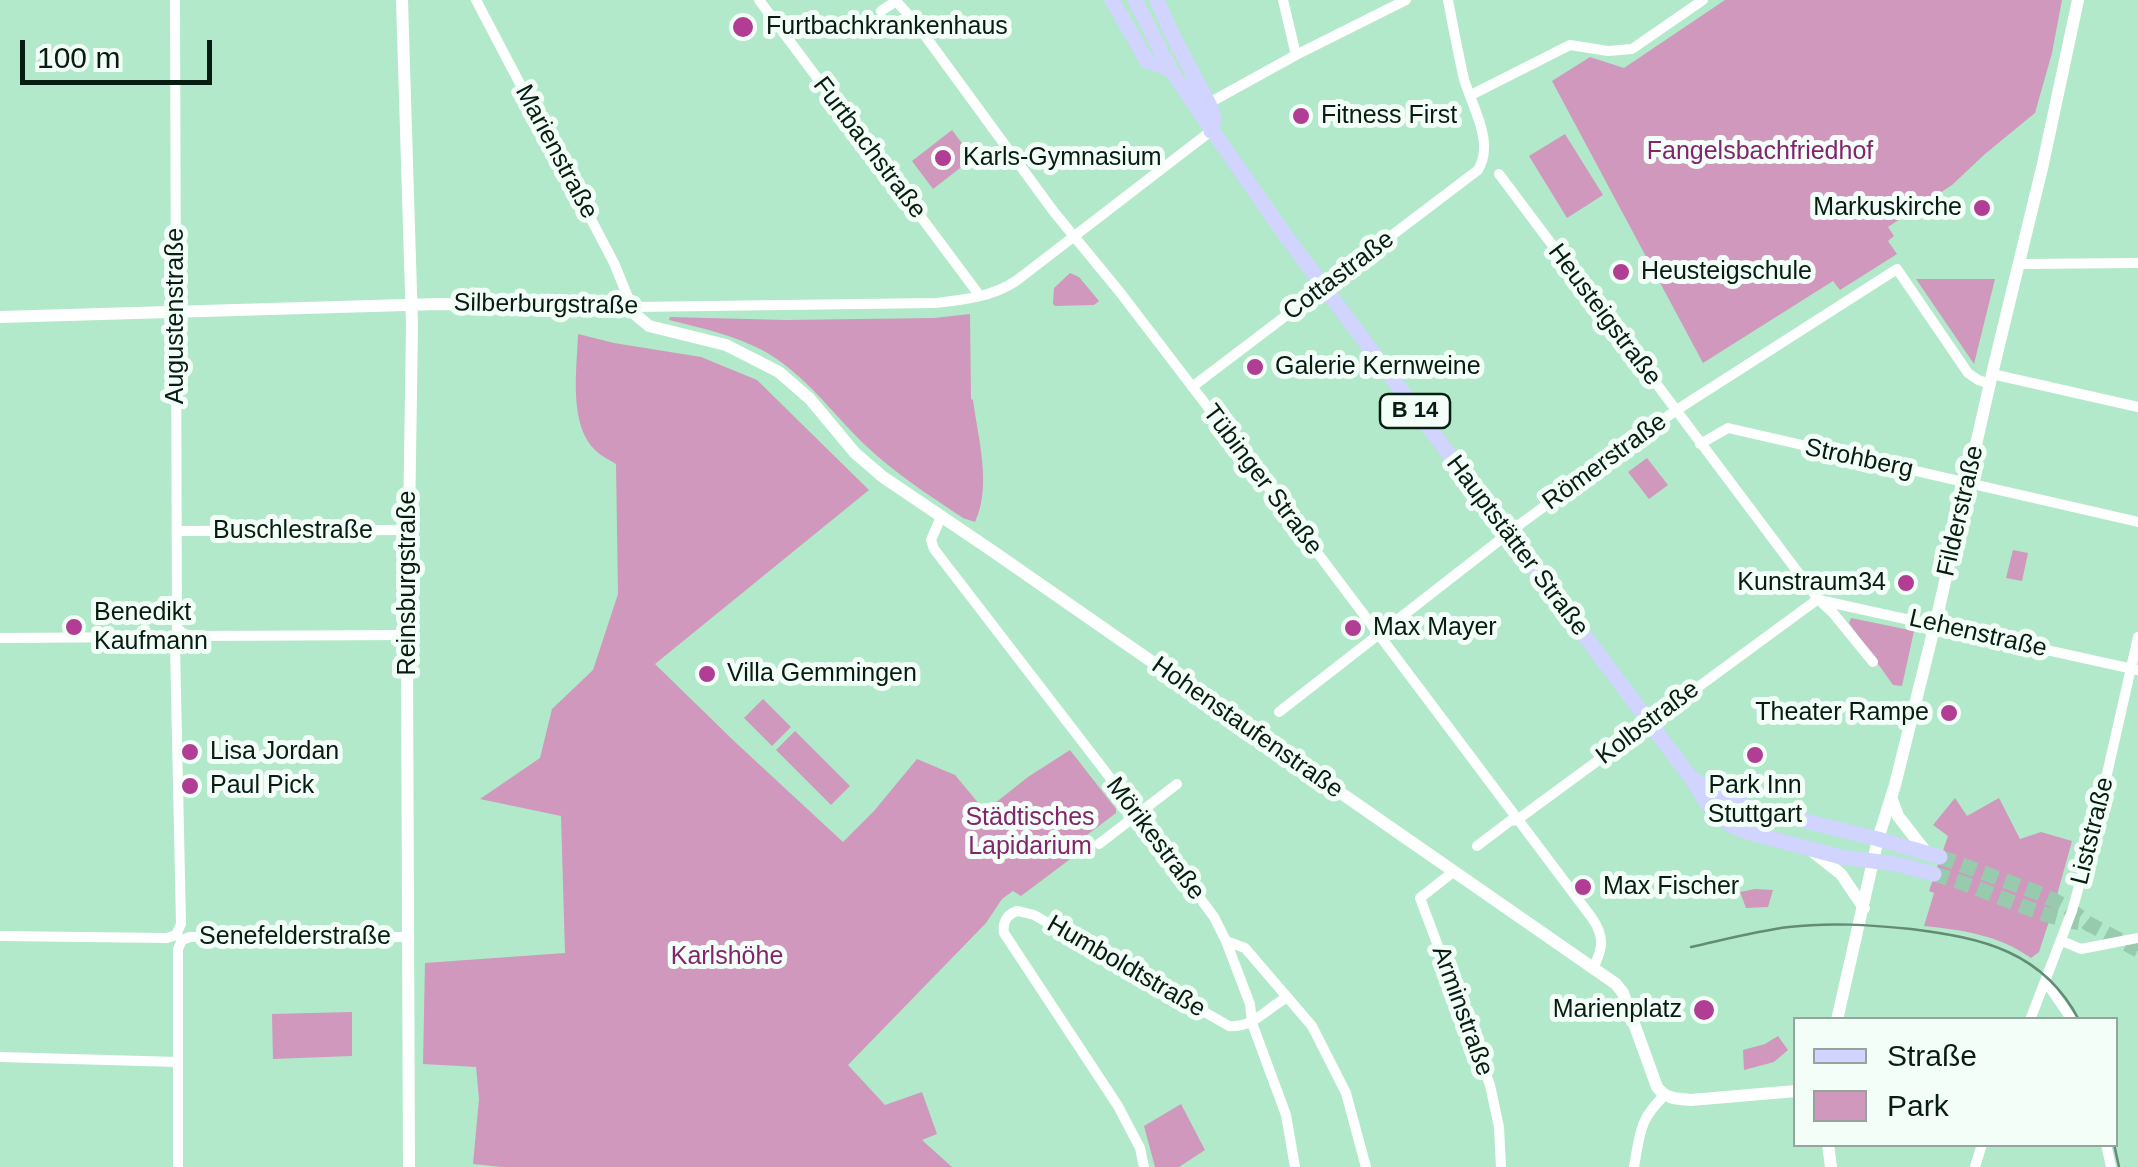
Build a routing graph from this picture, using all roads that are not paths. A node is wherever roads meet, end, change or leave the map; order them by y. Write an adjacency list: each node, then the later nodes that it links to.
1 (175, 0): 28 (street, Augustenstraße)
2 (402, 0): 26 (street, Reinsburgstraße)
3 (476, 0): 27 (street, Marienstraße)
4 (759, 0): 25 (street, Furtbachstraße)
5 (896, 0): 14 (street); 21 (street, Tübinger Straße)
6 (1112, 0): 16 (main road, Hauptstätter Straße)
7 (1135, 0): 16 (main road, Hauptstätter Straße / B 14)
8 (1157, 0): 18 (main road)
9 (1283, 0): 15 (street)
10 (1406, 0): 15 (street)
11 (1448, 0): 17 (street)
12 (1703, 0): 17 (street)
13 (2078, 0): 22 (street, Filderstraße)
14 (882, 11)
15 (1296, 56): 18 (street)
16 (1170, 69): 19 (main road, Hauptstätter Straße / B 14)
17 (1471, 96): 24 (street, Cottastraße)
18 (1209, 103): 19 (main road)
19 (1211, 131): 21 (street, Silberburgstraße); 24 (main road, Hauptstätter Straße / B 14)
20 (1499, 174): 33 (street, Heusteigstraße)
21 (1073, 235): 25 (street, Silberburgstraße); 31 (street, Tübinger Straße)
22 (2019, 264): 23 (street); 30 (street, Filderstraße)
23 (2138, 264)
24 (1324, 288): 31 (street, Cottastraße); 40 (main road, Hauptstätter Straße / B 14)
25 (980, 296): 27 (street, Silberburgstraße)
26 (411, 305): 27 (street, Silberburgstraße); 28 (street, Silberburgstraße); 38 (street, Reinsburgstraße)
27 (632, 307): 36 (street, Hohenstaufenstraße)
28 (176, 312): 29 (street, Silberburgstraße); 39 (street, Augustenstraße)
29 (0, 317)
30 (1991, 379): 32 (street); 33 (street, Römerstraße); 35 (street, Filderstraße)
31 (1192, 387): 43 (street, Tübinger Straße)
32 (2138, 407)
33 (1675, 411): 34 (street, Heusteigstraße); 40 (street, Römerstraße)
34 (1700, 444): 35 (street, Strohberg); 41 (street, Heusteigstraße)
35 (1967, 482): 37 (street, Strohberg); 42 (street, Filderstraße)
36 (941, 517): 55 (street, Mörikestraße); 64 (street, Hohenstaufenstraße)
37 (2138, 522)
38 (408, 530): 39 (street, Buschlestraße); 44 (street, Reinsburgstraße)
39 (177, 532): 44 (street, Augustenstraße)
40 (1508, 534): 43 (street, Römerstraße); 50 (main road, Hauptstätter Straße / B 14)
41 (1818, 600): 42 (street, Lehenstraße); 47 (street, Heusteigstraße); 50 (street, Kolbstraße)
42 (1935, 624): 48 (street, Lehenstraße); 53 (street, Filderstraße)
43 (1378, 634): 49 (street, Römerstraße); 56 (street, Tübinger Straße)
44 (408, 636): 69 (street, Reinsburgstraße)
45 (2138, 637): 48 (street, Liststraße)
46 (0, 638): 68 (street)
47 (1872, 662)
48 (2135, 670): 72 (street, Liststraße)
49 (1279, 712)
50 (1650, 722): 51 (main road, Hauptstätter Straße / B 14); 56 (street, Kolbstraße)
51 (1691, 778): 54 (main road, Hauptstätter Straße / B 14); 57 (main road, Hauptstätter Straße / B 14)
52 (1177, 784): 55 (street)
53 (1891, 798): 58 (street, Filderstraße); 62 (street)
54 (1768, 812): 57 (main road); 58 (main road, Hauptstätter Straße / B 14)
55 (1138, 814): 59 (street); 71 (street, Mörikestraße)
56 (1517, 820): 60 (street, Kolbstraße); 73 (street, Tübinger Straße)
57 (1747, 832): 61 (main road, Hauptstätter Straße / B 14)
58 (1878, 839): 62 (main road, B 14); 63 (street, Filderstraße)
59 (1099, 844)
60 (1478, 846)
61 (1811, 850): 63 (main road, Hauptstätter Straße / B 14); 66 (street)
62 (1933, 855)
63 (1873, 862): 65 (main road, B 14); 66 (street, Filderstraße)
64 (1453, 872): 73 (street, Hohenstaufenstraße); 89 (street, Arminstraße)
65 (1934, 874)
66 (1864, 908): 76 (street, Filderstraße)
67 (0, 936): 68 (street, Senefelderstraße)
68 (178, 937): 69 (street, Senefelderstraße); 81 (street)
69 (408, 937): 85 (street, Reinsburgstraße)
70 (2138, 938): 72 (street)
71 (1226, 941): 75 (street, Mörikestraße); 79 (street)
72 (2062, 941): 74 (street, Liststraße)
73 (1592, 968): 83 (street)
74 (2046, 982): 77 (street, Liststraße); 78 (street)
75 (1286, 998): 79 (street); 88 (street, Mörikestraße)
76 (1838, 1017)
77 (2031, 1017)
78 (2070, 1017)
79 (1252, 1024): 86 (street, Humboldtstraße); 87 (street)
80 (0, 1057): 81 (street)
81 (178, 1062): 84 (street)
82 (1793, 1092): 83 (street)
83 (1665, 1094): 90 (street)
84 (178, 1167)
85 (410, 1167)
86 (1144, 1167)
87 (1295, 1167)
88 (1366, 1167)
89 (1501, 1167)
90 (1634, 1167)

